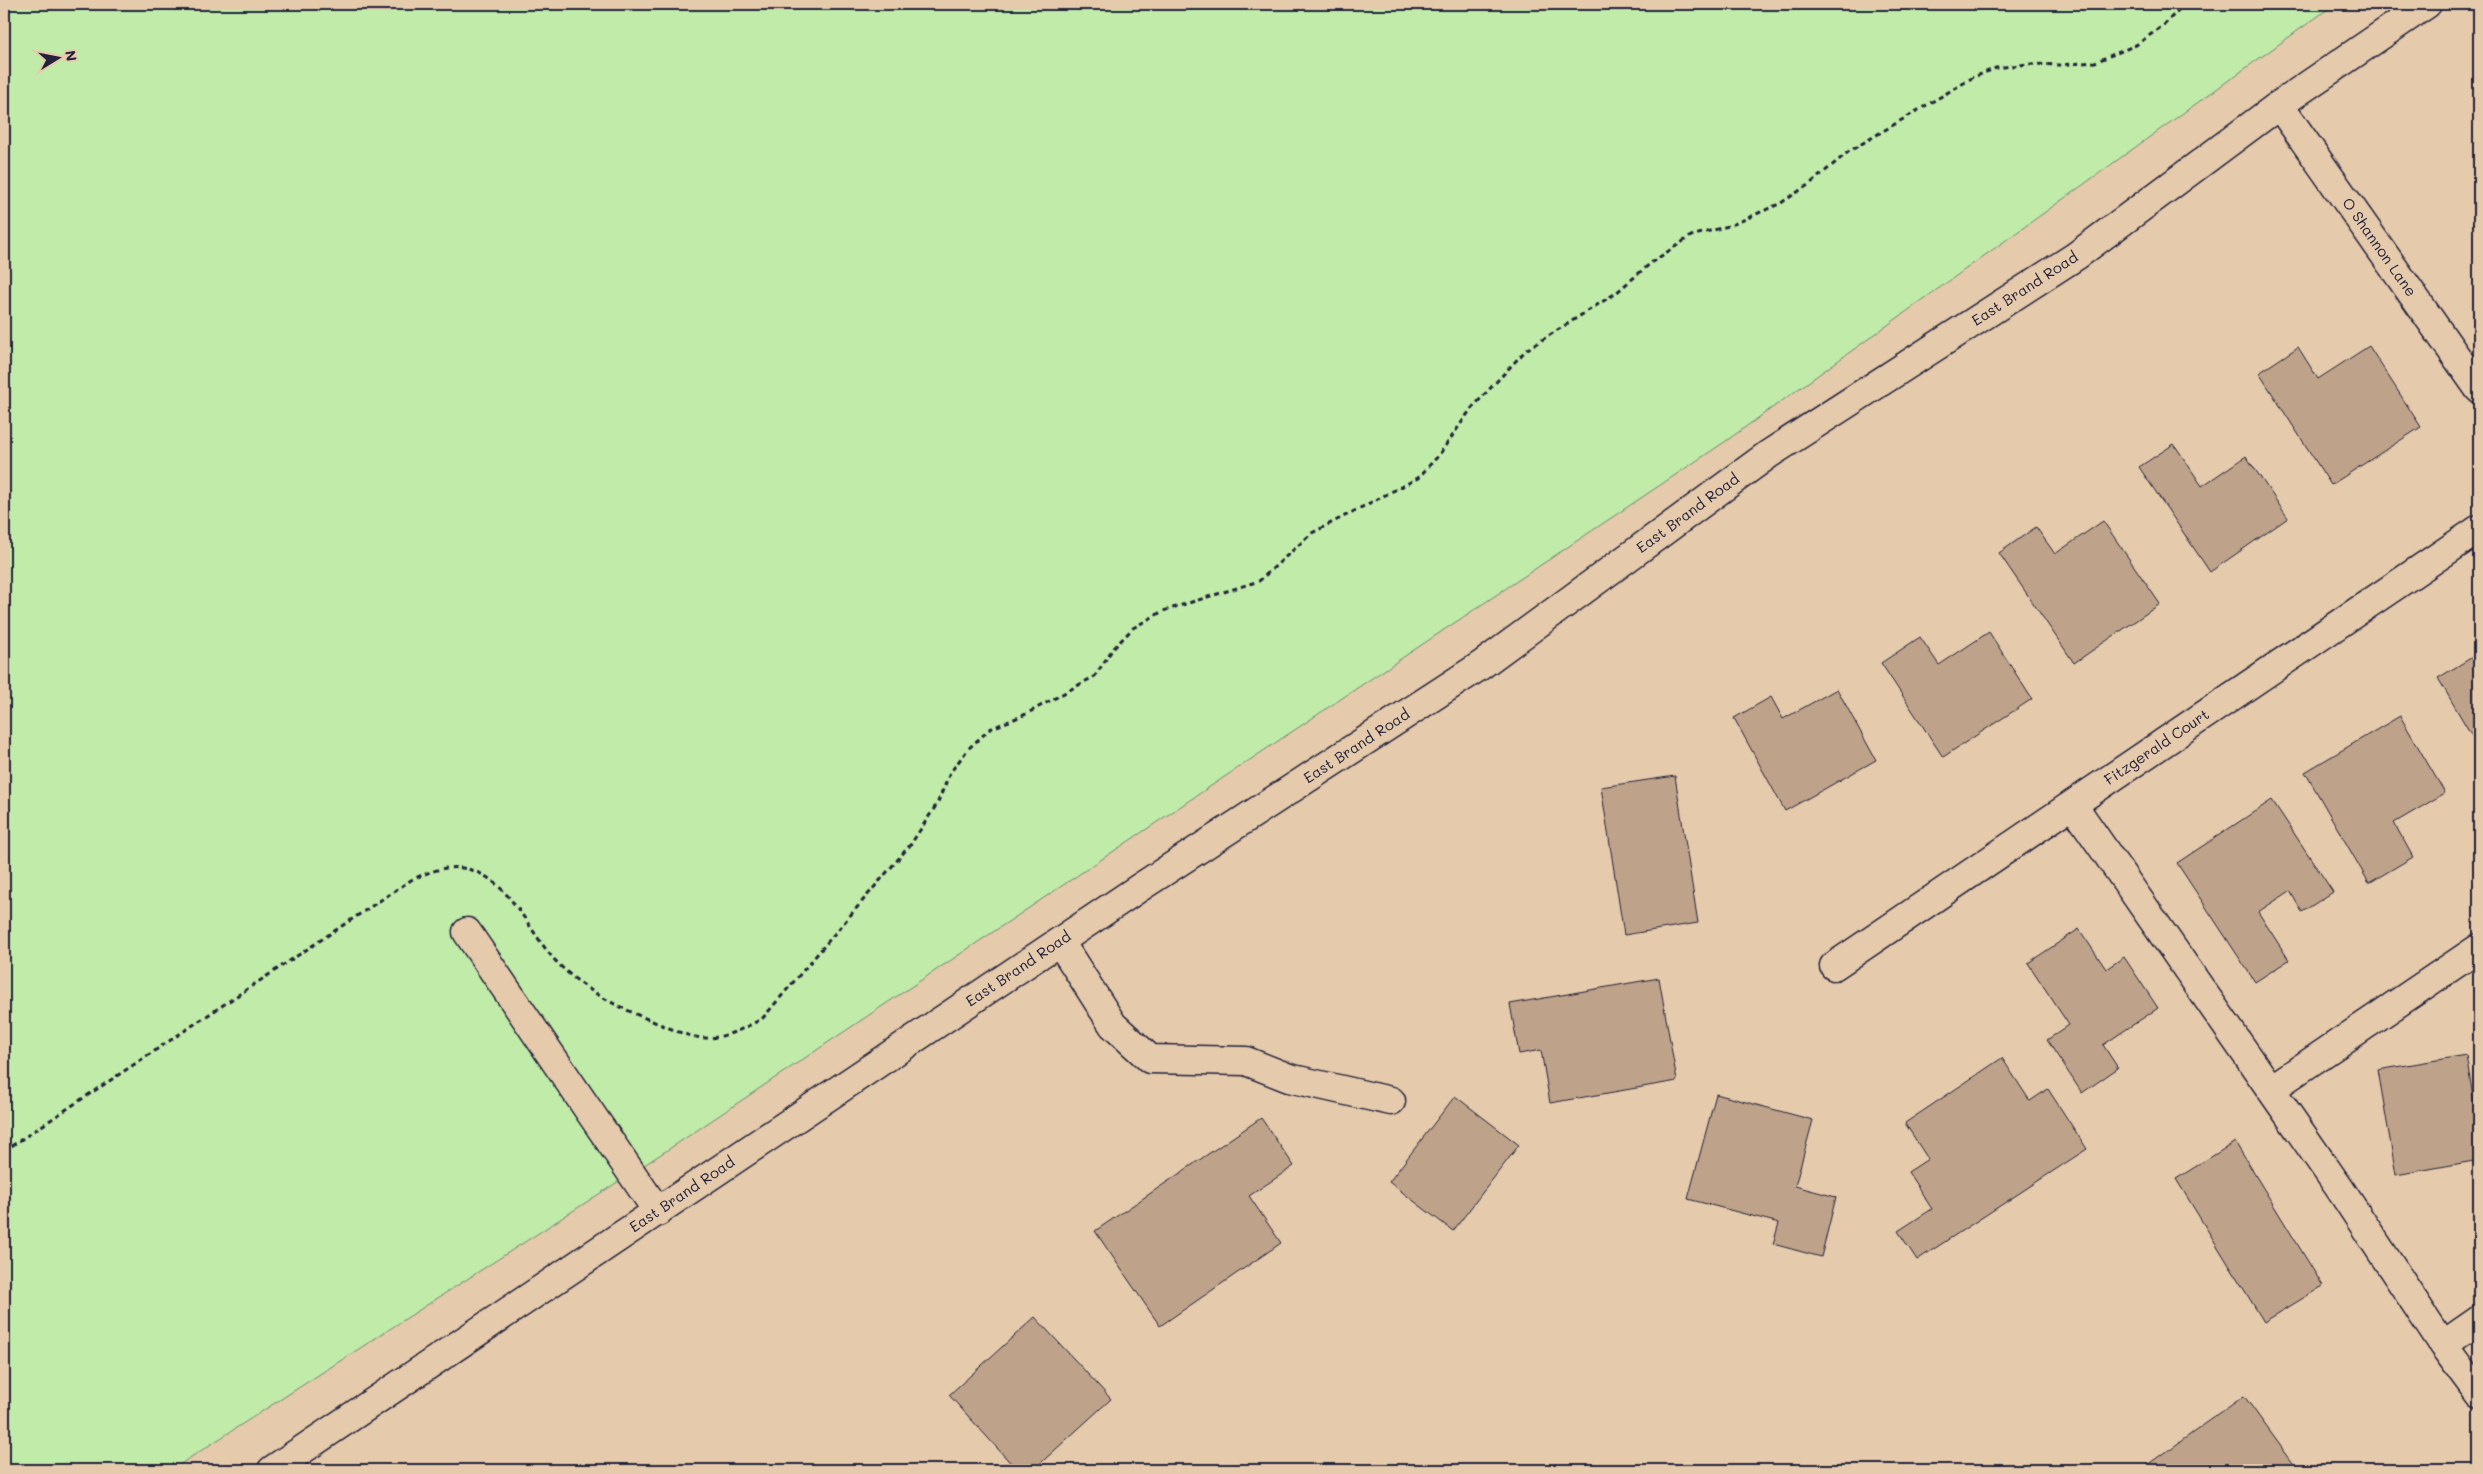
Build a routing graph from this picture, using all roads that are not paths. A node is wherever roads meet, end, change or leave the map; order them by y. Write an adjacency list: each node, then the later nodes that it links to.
1 (2427, 4): 2 (main road, East Brand Road)
2 (2279, 105): 3 (main road, O Shannon Lane); 7 (main road, East Brand Road)
3 (2479, 389)
4 (2479, 529): 5 (main road, Fitzgerald Court)
5 (2073, 804): 9 (main road, Fitzgerald Court); 10 (main road)
6 (467, 932): 12 (main road)
7 (1060, 942): 11 (main road); 12 (main road, East Brand Road)
8 (2479, 948): 10 (main road)
9 (1834, 966)
10 (2271, 1089): 14 (main road)
11 (1391, 1101)
12 (658, 1212): 16 (main road, East Brand Road)
13 (2479, 1320): 14 (main road)
14 (2443, 1345): 15 (main road)
15 (2479, 1394)
16 (272, 1470)

